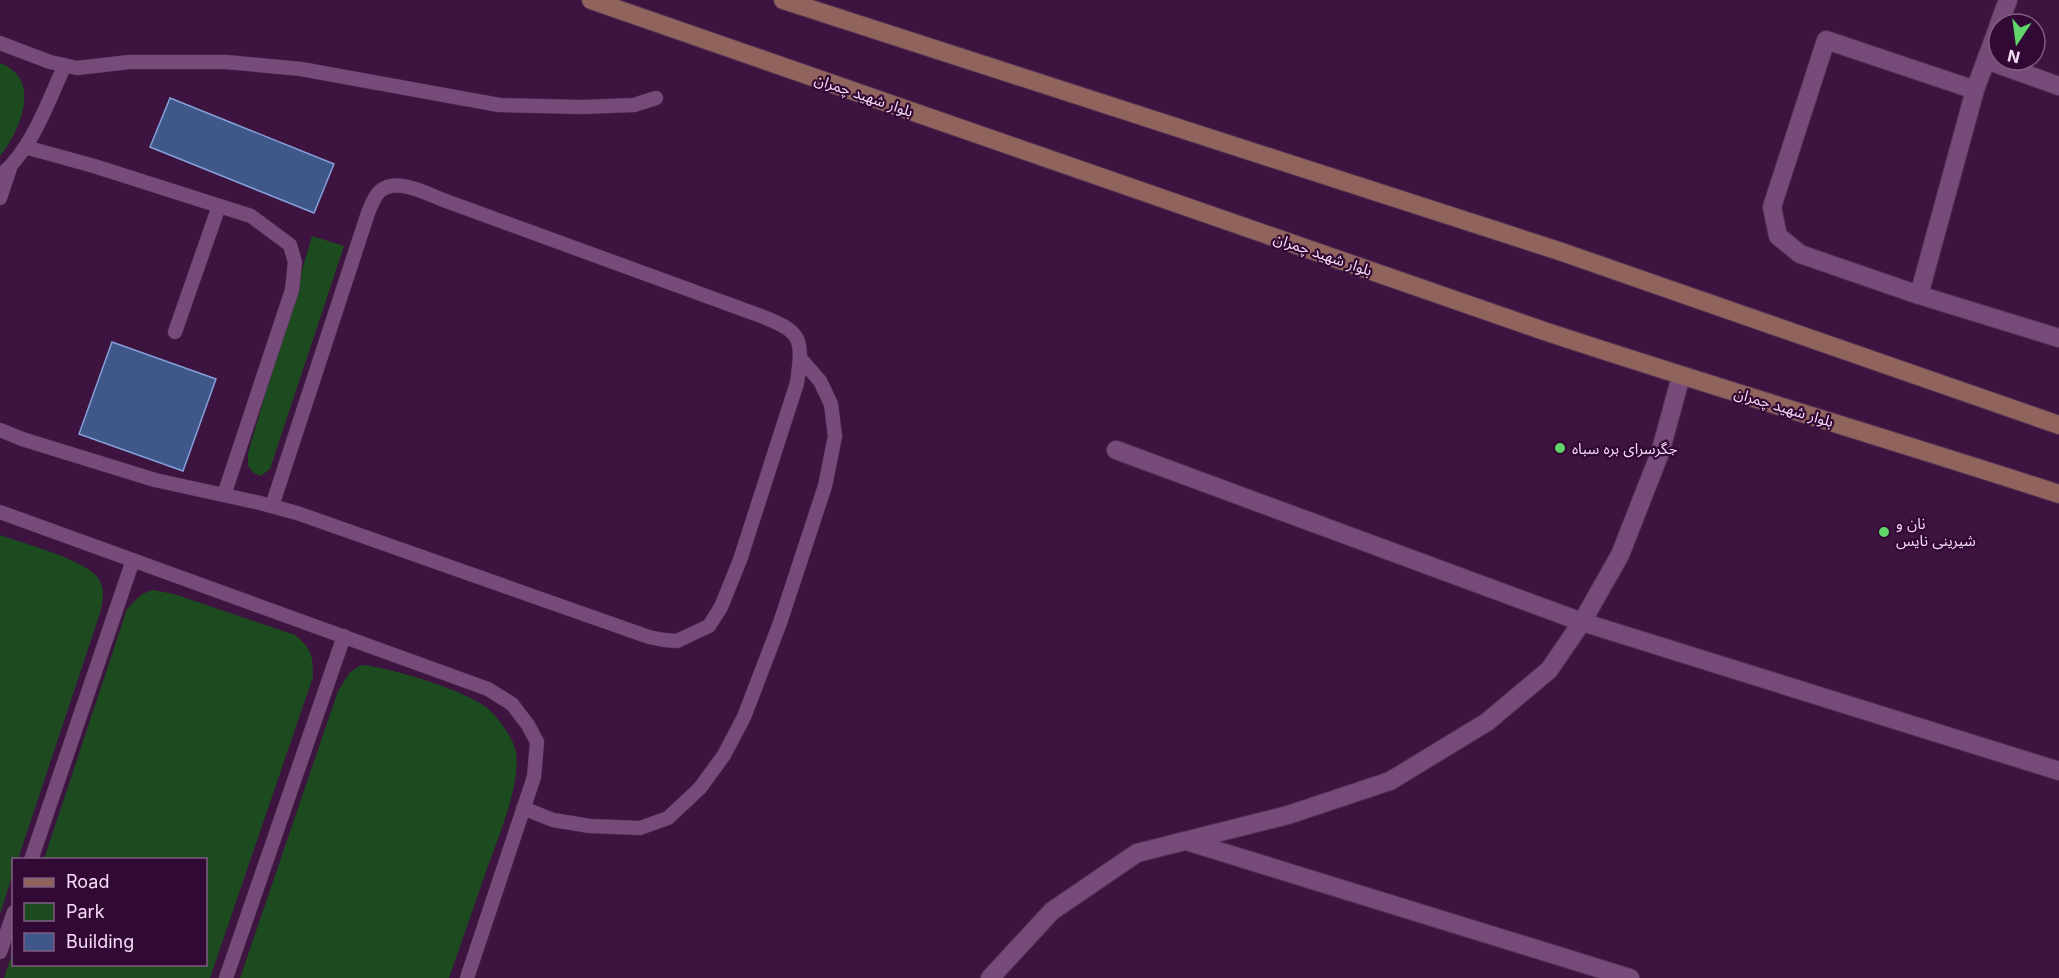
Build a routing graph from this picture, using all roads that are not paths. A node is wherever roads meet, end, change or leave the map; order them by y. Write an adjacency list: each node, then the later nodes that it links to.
1 (591, 0): 17 (main road, بلوار شهید چمران)
2 (783, 0): 18 (main road)
3 (0, 43): 5 (lane)
4 (1986, 60): 6 (street); 7 (street)
5 (65, 65): 8 (lane); 9 (lane)
6 (2059, 86)
7 (1975, 90): 13 (street); 13 (street)
8 (656, 98)
9 (25, 147): 10 (lane); 12 (lane)
10 (5, 171): 11 (lane)
11 (0, 198)
12 (219, 206): 14 (lane); 22 (lane)
13 (1919, 295): 15 (street)
14 (175, 332)
15 (2059, 338)
16 (800, 358): 23 (lane); 23 (lane); 29 (lane)
17 (1681, 376): 21 (main road, بلوار شهید چمران); 26 (street)
18 (2059, 425)
19 (0, 430): 22 (lane)
20 (1116, 450): 26 (street)
21 (2059, 494)
22 (224, 495): 23 (lane)
23 (272, 506)
24 (0, 512): 25 (lane)
25 (133, 560): 27 (lane); 31 (lane)
26 (1582, 622): 28 (street); 30 (street)
27 (344, 636): 29 (lane); 34 (lane)
28 (2059, 771)
29 (523, 808): 35 (lane)
30 (1184, 841): 36 (street); 37 (street)
31 (32, 858)
32 (12, 918): 33 (lane)
33 (0, 952)
34 (226, 978)
35 (467, 978)
36 (990, 978)
37 (1630, 978)

